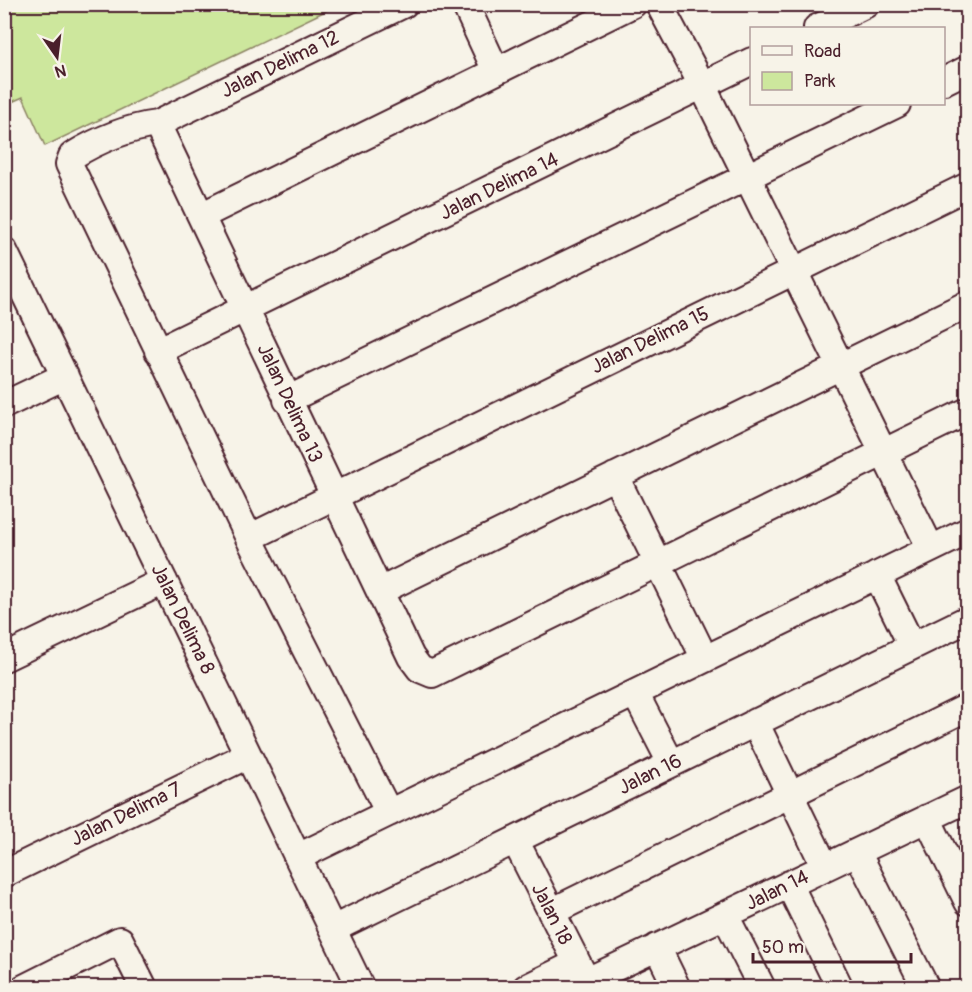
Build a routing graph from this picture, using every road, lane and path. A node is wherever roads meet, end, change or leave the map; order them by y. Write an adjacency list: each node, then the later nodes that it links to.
1 (465, 4): 9 (street)
2 (633, 4): 9 (street)
3 (659, 4): 11 (street)
4 (866, 4): 6 (street)
5 (390, 7): 13 (street, Jalan Delima 12)
6 (820, 27)
7 (750, 62): 11 (street, Jalan Delima 14)
8 (968, 69): 10 (street)
9 (496, 71): 16 (street)
10 (945, 80)
11 (702, 85): 14 (street); 20 (street, Jalan Delima 14)
12 (895, 105): 14 (street)
13 (157, 124): 16 (street, Jalan Delima 13); 21 (street, Jalan Delima 12)
14 (747, 176): 18 (street); 24 (street)
15 (968, 186): 18 (street, Jalan Delima 15)
16 (201, 216): 20 (street, Jalan Delima 13)
17 (4, 251): 23 (street, Jalan Delima 8)
18 (793, 269): 22 (street); 29 (street, Jalan Delima 15)
19 (968, 304): 22 (street)
20 (246, 310): 21 (street, Jalan Delima 14); 24 (street, Jalan Delima 13)
21 (158, 351): 31 (street)
22 (841, 366): 27 (street); 28 (street)
23 (65, 376): 25 (street); 35 (street, Jalan Delima 8)
24 (287, 400): 29 (street, Jalan Delima 13)
25 (4, 405)
26 (968, 411): 27 (street)
27 (884, 452): 32 (street); 33 (street)
28 (615, 476): 33 (street); 36 (street)
29 (333, 495): 31 (street, Jalan Delima 15); 36 (street, Jalan Delima 13)
30 (968, 531): 32 (street)
31 (249, 538): 48 (street)
32 (932, 549): 34 (street)
33 (658, 563): 36 (street, Jalan Delima 13); 40 (street)
34 (877, 575): 38 (street); 40 (street)
35 (164, 581): 39 (street); 44 (street, Jalan Delima 8)
36 (380, 591)
37 (966, 625): 38 (street, Jalan 16)
38 (912, 646): 43 (street, Jalan 16)
39 (4, 658)
40 (705, 659): 41 (street)
41 (635, 693): 45 (street); 48 (street)
42 (968, 707): 46 (street)
43 (756, 722): 45 (street, Jalan 16); 46 (street)
44 (248, 755): 52 (street, Jalan Delima 8); 54 (street, Jalan Delima 7)
45 (671, 763): 50 (street, Jalan 16)
46 (790, 794): 53 (street); 57 (street)
47 (968, 799): 49 (street, Jalan 14)
48 (389, 813): 52 (street)
49 (927, 818): 51 (street, Jalan 14); 56 (street)
50 (515, 840): 57 (street, Jalan 18); 59 (street, Jalan 16)
51 (857, 852): 53 (street, Jalan 14); 69 (street)
52 (298, 857): 59 (street, Jalan Delima 8)
53 (825, 867): 55 (street, Jalan 14)
54 (4, 874)
55 (789, 884): 58 (street, Jalan 14); 68 (street)
56 (968, 902)
57 (551, 912): 61 (street, Jalan 18)
58 (725, 915): 60 (street, Jalan 14); 67 (street)
59 (333, 929): 62 (street, Jalan Delima 8)
60 (657, 947): 61 (street, Jalan 14); 66 (street)
61 (585, 977): 65 (street, Jalan 14)
62 (354, 985)
63 (24, 987): 64 (street)
64 (144, 987)
65 (526, 987)
66 (677, 987)
67 (762, 987)
68 (840, 987)
69 (926, 987)

